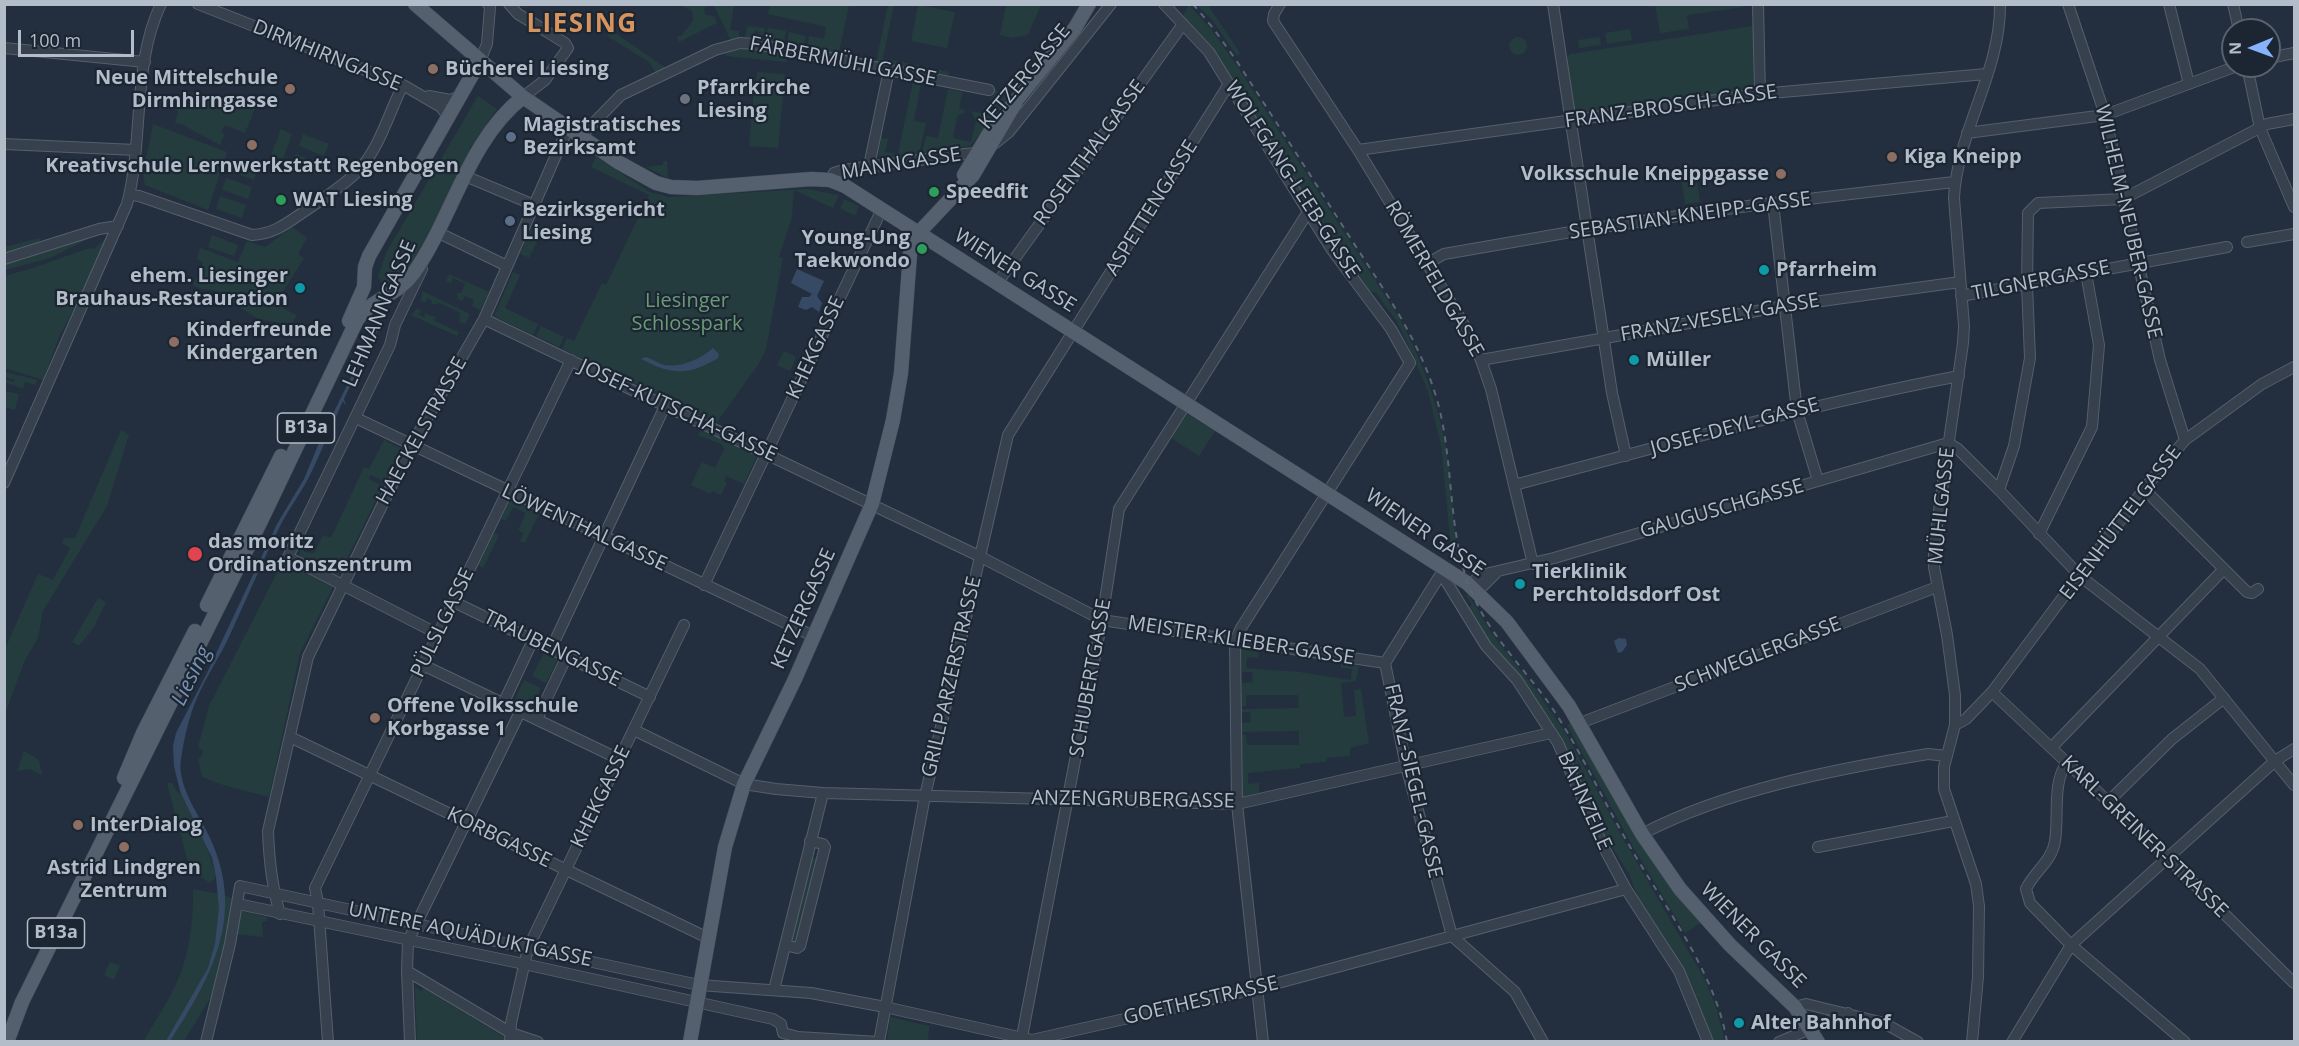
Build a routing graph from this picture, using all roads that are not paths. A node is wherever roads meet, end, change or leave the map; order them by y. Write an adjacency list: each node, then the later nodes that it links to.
1 (161, 4): 18 (street)
2 (198, 4): 25 (street, DIRMHIRNGASSE)
3 (415, 4): 17 (main road)
4 (507, 4): 14 (street); 30 (street)
5 (1089, 4): 42 (main road, KETZERGASSE)
6 (1111, 4): 42 (street, KETZERGASSE)
7 (1164, 4): 15 (street, WOLFGANG-LEEB-GASSE)
8 (1280, 4): 41 (street, RÖMERFELDGASSE)
9 (1553, 4): 34 (street)
10 (1758, 4): 27 (street)
11 (2000, 4): 21 (street, MÜHLGASSE)
12 (2068, 4): 31 (street, WILHELM-NEUBER-GASSE)
13 (2169, 4): 24 (street)
14 (489, 6): 17 (street)
15 (1183, 24): 23 (street, WOLFGANG-LEEB-GASSE); 68 (street, ROSENTHALGASSE)
16 (4, 48): 18 (street)
17 (480, 61): 29 (main road, B13a); 30 (main road)
18 (145, 62): 40 (street)
19 (889, 70): 26 (street, FÄRBERMÜHLGASSE); 38 (street, FÄRBERMÜHLGASSE); 43 (street)
20 (2221, 72): 24 (street)
21 (1986, 74): 27 (street, FRANZ-BROSCH-GASSE); 37 (street, MÜHLGASSE)
22 (2250, 78): 36 (street)
23 (1229, 84): 53 (street, WOLFGANG-LEEB-GASSE); 75 (street, ASPETTENGASSE)
24 (2189, 84): 31 (street)
25 (403, 85): 28 (street, DIRMHIRNGASSE); 47 (street)
26 (989, 90)
27 (1760, 94): 34 (street, FRANZ-BROSCH-GASSE)
28 (422, 95): 29 (street); 32 (street)
29 (461, 96): 32 (main road, B13a)
30 (523, 96): 35 (main road); 44 (main road, LEHMANNGASSE / B13a)
31 (2105, 115): 37 (street); 48 (street, WILHELM-NEUBER-GASSE)
32 (449, 118): 60 (main road, B13a)
33 (2295, 119): 36 (street)
34 (1572, 120): 41 (street, FRANZ-BROSCH-GASSE); 55 (street)
35 (568, 128): 38 (main road); 50 (street, HAECKELSTRASSE)
36 (2260, 128): 48 (street); 51 (street)
37 (1967, 133): 46 (street, MÜHLGASSE)
38 (581, 136): 45 (main road)
39 (4, 144): 40 (street)
40 (136, 150): 47 (street)
41 (1358, 150): 64 (street, RÖMERFELDGASSE)
42 (984, 152): 43 (street, MANNGASSE); 57 (main road, KETZERGASSE)
43 (869, 166): 45 (street, MANNGASSE)
44 (465, 176): 50 (street); 56 (main road, LEHMANNGASSE / B13a)
45 (834, 176): 52 (main road, WIENER GASSE)
46 (1954, 182): 49 (street, SEBASTIAN-KNEIPP-GASSE); 69 (street, MÜHLGASSE)
47 (130, 195): 54 (street)
48 (2123, 199): 65 (street, WILHELM-NEUBER-GASSE); 70 (street)
49 (1773, 203): 55 (street, SEBASTIAN-KNEIPP-GASSE); 73 (street)
50 (534, 205): 66 (street, HAECKELSTRASSE)
51 (2295, 207)
52 (882, 209): 57 (main road, WIENER GASSE); 88 (street, KHEKGASSE)
53 (1308, 212): 81 (street, SCHUBERTGASSE); 96 (street, WOLFGANG-LEEB-GASSE)
54 (118, 226): 63 (street); 91 (street)
55 (1588, 230): 64 (street, SEBASTIAN-KNEIPP-GASSE); 76 (street)
56 (437, 232): 61 (main road, LEHMANNGASSE / B13a); 66 (street)
57 (918, 233): 68 (main road, WIENER GASSE); 97 (main road, KETZERGASSE)
58 (2295, 234): 59 (street)
59 (2247, 242)
60 (376, 243): 71 (main road); 125 (main road, B13a)
61 (430, 246): 71 (main road, B13a); 84 (street, LEHMANNGASSE)
62 (2227, 247): 65 (street, TILGNERGASSE)
63 (4, 259)
64 (1428, 263): 78 (street, RÖMERFELDGASSE)
65 (2138, 263): 67 (street, TILGNERGASSE); 85 (street, WILHELM-NEUBER-GASSE)
66 (507, 266): 74 (street, HAECKELSTRASSE)
67 (2086, 273): 70 (street, TILGNERGASSE); 98 (street)
68 (998, 282): 75 (main road, WIENER GASSE)
69 (1960, 282): 72 (street, MÜHLGASSE); 73 (street, FRANZ-VESELY-GASSE)
70 (2027, 285): 72 (street, TILGNERGASSE); 94 (street)
71 (391, 294): 125 (main road, B13a)
72 (1961, 296): 80 (street, MÜHLGASSE)
73 (1785, 306): 76 (street, FRANZ-VESELY-GASSE); 83 (street)
74 (484, 319): 77 (street, JOSEF-KUTSCHA-GASSE); 87 (street, HAECKELSTRASSE)
75 (1074, 331): 81 (main road, WIENER GASSE); 100 (street, GRILLPARZERSTRASSE)
76 (1604, 338): 78 (street, FRANZ-VESELY-GASSE); 89 (street)
77 (571, 360): 82 (street, JOSEF-KUTSCHA-GASSE); 95 (street, PÜLSLGASSE)
78 (1480, 360): 92 (street, RÖMERFELDGASSE)
79 (2295, 367): 85 (street, EISENHÜTTELGASSE)
80 (1959, 376): 83 (street, JOSEF-DEYL-GASSE); 86 (street, MÜHLGASSE)
81 (1186, 402): 96 (main road, WIENER GASSE); 111 (street, SCHUBERTGASSE)
82 (665, 406): 88 (street, JOSEF-KUTSCHA-GASSE); 99 (street)
83 (1797, 411): 89 (street, JOSEF-DEYL-GASSE); 90 (street)
84 (356, 418): 87 (street, LÖWENTHALGASSE); 105 (street, LEHMANNGASSE)
85 (2185, 440): 93 (street, EISENHÜTTELGASSE)
86 (1948, 443): 90 (street, GAUGUSCHGASSE); 94 (street); 107 (street, MÜHLGASSE)
87 (411, 446): 95 (street, LÖWENTHALGASSE); 105 (street, HAECKELSTRASSE)
88 (766, 453): 97 (street, JOSEF-KUTSCHA-GASSE); 106 (street, KHEKGASSE)
89 (1626, 456): 92 (street, JOSEF-DEYL-GASSE)
90 (1818, 481): 101 (street, GAUGUSCHGASSE)
91 (4, 483)
92 (1514, 485): 101 (street, RÖMERFELDGASSE)
93 (2144, 489): 102 (street); 104 (street, EISENHÜTTELGASSE)
94 (1999, 490): 98 (street)
95 (507, 491): 99 (street, LÖWENTHALGASSE); 110 (street, PÜLSLGASSE)
96 (1327, 492): 103 (main road, WIENER GASSE); 117 (street)
97 (872, 504): 100 (street, MEISTER-KLIEBER-GASSE); 114 (main road, KETZERGASSE)
98 (2039, 534): 104 (street)
99 (604, 536): 106 (street, LÖWENTHALGASSE); 118 (street)
100 (979, 556): 111 (street, MEISTER-KLIEBER-GASSE); 147 (street, GRILLPARZERSTRASSE)
101 (1533, 564): 108 (street, GAUGUSCHGASSE)
102 (2224, 569): 109 (street); 115 (street)
103 (1443, 570): 108 (main road, WIENER GASSE); 120 (street, FRANZ-SIEGEL-GASSE); 134 (street, BAHNZEILE)
104 (2080, 576): 115 (street); 122 (street, EISENHÜTTELGASSE)
105 (342, 585): 113 (street); 135 (street, HAECKELSTRASSE)
106 (704, 585): 114 (street, LÖWENTHALGASSE)
107 (1937, 587): 129 (street, MÜHLGASSE); 131 (street, SCHWEGLERGASSE)
108 (1474, 588): 131 (main road, WIENER GASSE)
109 (2258, 589)
110 (454, 602): 113 (street, PÜLSLGASSE); 116 (street, TRAUBENGASSE)
111 (1102, 620): 117 (street, MEISTER-KLIEBER-GASSE); 148 (street, SCHUBERTGASSE)
112 (684, 625): 123 (street, KHEKGASSE)
113 (438, 634): 121 (street, PÜLSLGASSE)
114 (813, 636): 144 (main road, KETZERGASSE)
115 (2159, 636): 124 (street); 136 (street)
116 (533, 640): 118 (street, TRAUBENGASSE); 126 (street)
117 (1235, 641): 120 (street, MEISTER-KLIEBER-GASSE); 150 (street)
118 (551, 649): 119 (street, TRAUBENGASSE)
119 (567, 656): 123 (street, TRAUBENGASSE); 130 (street)
120 (1385, 663): 142 (street, FRANZ-SIEGEL-GASSE)
121 (423, 665): 126 (street); 143 (street, PÜLSLGASSE)
122 (1992, 692): 127 (street, EISENHÜTTELGASSE); 136 (street, KARL-GREINER-STRASSE)
123 (650, 697): 133 (street, KHEKGASSE)
124 (2224, 698): 140 (street); 149 (street)
125 (163, 704): 186 (main road, B13a)
126 (503, 704): 128 (street)
127 (1975, 708): 129 (street); 132 (street, EISENHÜTTELGASSE)
128 (520, 712): 130 (street); 152 (street)
129 (1955, 712): 132 (street, MÜHLGASSE)
130 (537, 719): 139 (street)
131 (1580, 723): 153 (main road, WIENER GASSE)
132 (1955, 725): 138 (street, MÜHLGASSE)
133 (634, 730): 139 (street, KHEKGASSE); 144 (street, ANZENGRUBERGASSE)
134 (1551, 733): 142 (street, ANZENGRUBERGASSE); 158 (street, BAHNZEILE)
135 (290, 737): 143 (street, KORBGASSE); 159 (street, HAECKELSTRASSE)
136 (2052, 747): 141 (street, KARL-GREINER-STRASSE)
137 (2295, 749): 140 (street)
138 (1947, 756): 151 (street, MÜHLGASSE); 153 (street)
139 (619, 759): 157 (street, KHEKGASSE)
140 (2276, 761): 145 (street); 156 (street)
141 (2067, 762): 149 (street, KARL-GREINER-STRASSE); 169 (street)
142 (1406, 766): 150 (street, ANZENGRUBERGASSE); 165 (street, FRANZ-SIEGEL-GASSE)
143 (370, 774): 152 (street, KORBGASSE); 160 (street, PÜLSLGASSE)
144 (744, 784): 146 (street, ANZENGRUBERGASSE); 166 (main road, KETZERGASSE)
145 (2295, 785)
146 (823, 793): 147 (street, ANZENGRUBERGASSE); 154 (street)
147 (925, 796): 148 (street, ANZENGRUBERGASSE); 179 (street, GRILLPARZERSTRASSE)
148 (1068, 799): 150 (street, ANZENGRUBERGASSE); 185 (street, SCHUBERTGASSE)
149 (2109, 801): 156 (street, KARL-GREINER-STRASSE)
150 (1237, 804): 175 (street)
151 (1953, 821): 155 (street); 197 (street, MÜHLGASSE)
152 (467, 822): 157 (street, KORBGASSE); 164 (street)
153 (1642, 834): 178 (main road, WIENER GASSE)
154 (810, 841): 168 (street); 168 (street)
155 (1818, 847)
156 (2168, 857): 169 (street); 173 (street, KARL-GREINER-STRASSE)
157 (565, 870): 166 (street, KORBGASSE); 170 (street, KHEKGASSE)
158 (1626, 889): 165 (street, GOETHESTRASSE); 194 (street, BAHNZEILE)
159 (274, 894): 160 (street, UNTERE AQUÄDUKTGASSE); 161 (street, UNTERE AQUÄDUKTGASSE); 162 (street, HAECKELSTRASSE)
160 (318, 903): 163 (street, PÜLSLGASSE); 164 (street, UNTERE AQUÄDUKTGASSE)
161 (238, 904): 162 (street); 187 (street)
162 (279, 914): 163 (street)
163 (319, 922): 167 (street); 184 (street, PÜLSLGASSE)
164 (417, 924): 167 (street); 170 (street, UNTERE AQUÄDUKTGASSE)
165 (1452, 936): 175 (street, GOETHESTRASSE); 193 (street)
166 (708, 938): 174 (main road, KETZERGASSE)
167 (408, 941): 171 (street); 172 (street)
168 (785, 945): 176 (street)
169 (2071, 945): 198 (street); 199 (street)
170 (528, 948): 171 (street, KHEKGASSE); 174 (street, UNTERE AQUÄDUKTGASSE)
171 (524, 964): 177 (street); 182 (street, KHEKGASSE)
172 (407, 971): 182 (street); 188 (street)
173 (2295, 983)
174 (699, 985): 176 (street, GOETHESTRASSE); 177 (main road, KETZERGASSE)
175 (1256, 989): 185 (street, GOETHESTRASSE); 192 (street)
176 (774, 990): 179 (street, GOETHESTRASSE)
177 (696, 1002): 183 (street); 190 (main road, KETZERGASSE)
178 (1795, 1006): 180 (street, WIENER GASSE); 181 (main road)
179 (885, 1007): 185 (street, GOETHESTRASSE); 191 (street, GRILLPARZERSTRASSE)
180 (1848, 1013): 181 (street); 196 (street, WIENER GASSE)
181 (1814, 1035): 195 (street)
182 (510, 1037): 189 (street)
183 (782, 1037): 191 (street)
184 (326, 1040)
185 (1021, 1040)
186 (7, 1041)
187 (206, 1041)
188 (410, 1041)
189 (538, 1041)
190 (690, 1041)
191 (878, 1041)
192 (1263, 1041)
193 (1544, 1041)
194 (1708, 1041)
195 (1779, 1041)
196 (1918, 1041)
197 (1972, 1041)
198 (2012, 1041)
199 (2185, 1041)

